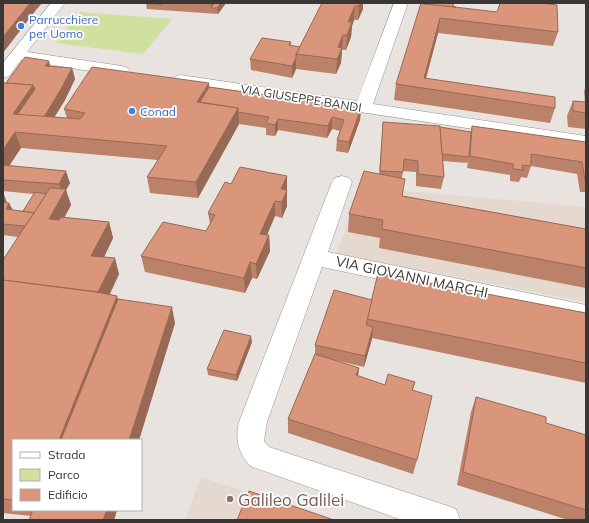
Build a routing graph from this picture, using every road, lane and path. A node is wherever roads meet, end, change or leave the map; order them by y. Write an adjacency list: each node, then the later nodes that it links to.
1 (58, 3): 3 (street)
2 (401, 3): 7 (street)
3 (16, 55): 4 (street); 5 (street)
4 (3, 73)
5 (140, 74)
6 (167, 78): 7 (street, VIA GIUSEPPE BANDI)
7 (363, 108): 8 (street, VIA GIUSEPPE BANDI)
8 (586, 141)
9 (342, 182): 10 (street, VIA GIOVANNI MARCHI)
10 (315, 257): 11 (street, VIA GIOVANNI MARCHI); 12 (street)
11 (586, 314)
12 (446, 520)

